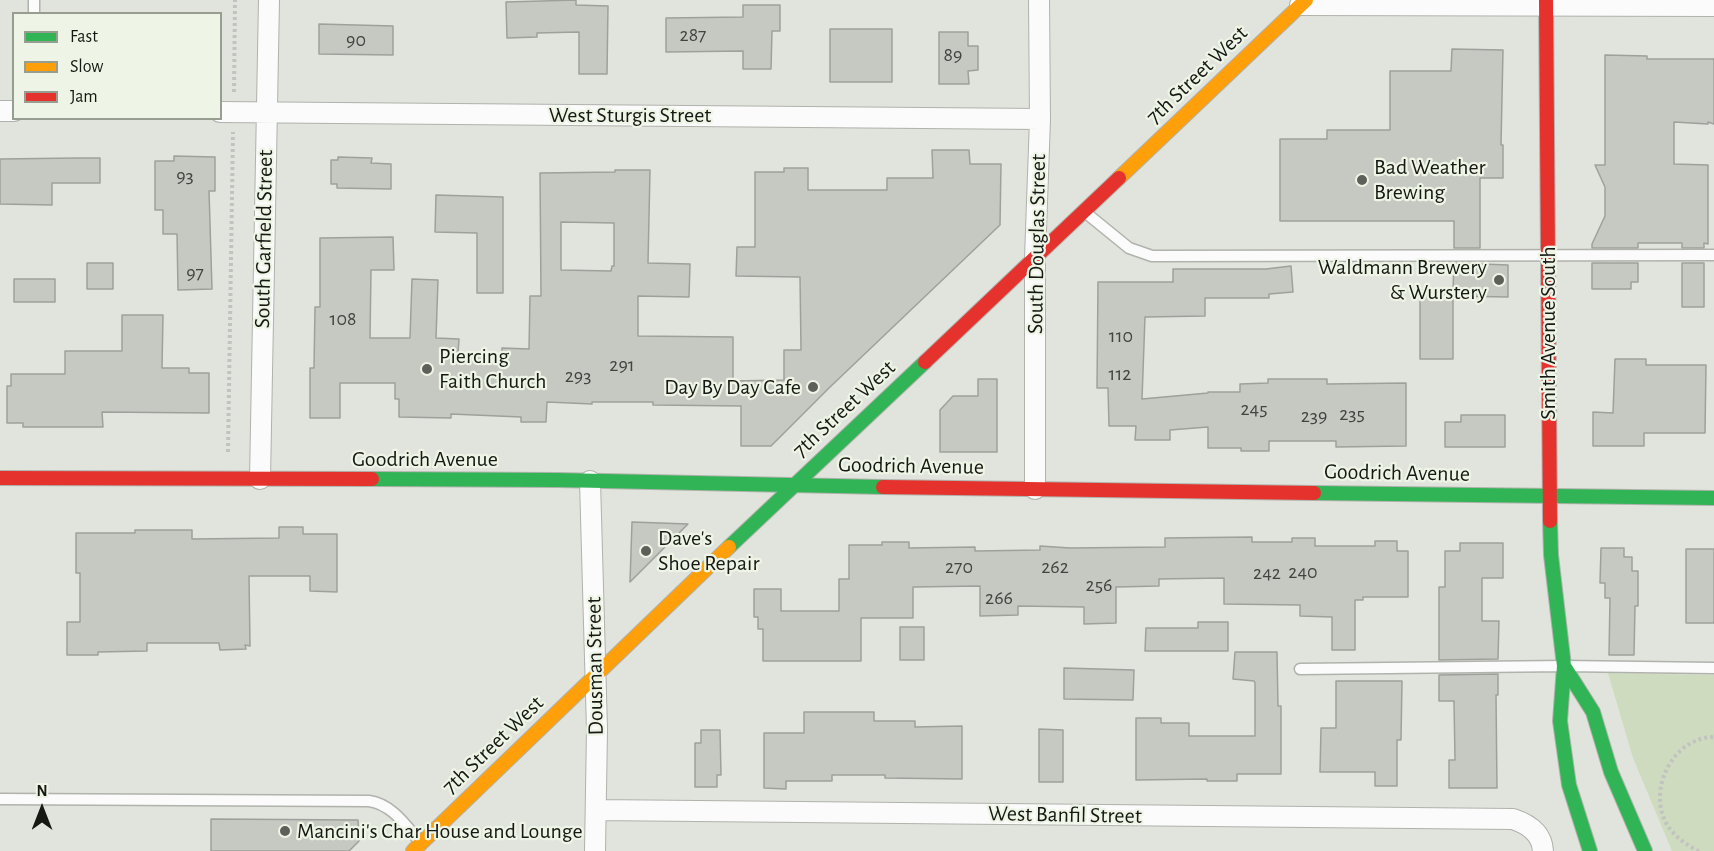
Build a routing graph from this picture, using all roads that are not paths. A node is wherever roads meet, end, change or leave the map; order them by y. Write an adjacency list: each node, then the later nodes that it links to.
1 (269, 0): 7 (street, South Garfield Street)
2 (1039, 0): 8 (street, South Douglas Street)
3 (1303, 3): 4 (street); 9 (main road, 7th Street West)
4 (1546, 3): 5 (street); 11 (main road, Smith Avenue South)
5 (1714, 6)
6 (227, 112): 7 (street, West Sturgis Street)
7 (267, 113): 8 (street, West Sturgis Street); 14 (street, South Garfield Street)
8 (1040, 119): 12 (street, South Douglas Street)
9 (1084, 212): 11 (lane); 12 (main road, 7th Street West)
10 (1714, 255): 11 (lane)
11 (1547, 256): 18 (main road, Smith Avenue South)
12 (1035, 258): 16 (main road, 7th Street West); 17 (street, South Douglas Street)
13 (0, 478): 14 (main road, Goodrich Avenue)
14 (260, 479): 15 (main road, Goodrich Avenue)
15 (590, 481): 16 (main road, Goodrich Avenue); 23 (street, Dousman Street)
16 (793, 486): 17 (main road, Goodrich Avenue); 23 (main road, 7th Street West)
17 (1035, 489): 18 (main road, Goodrich Avenue)
18 (1549, 497): 19 (main road, Goodrich Avenue); 20 (main road, Smith Avenue South)
19 (1714, 498)
20 (1564, 666): 21 (lane); 22 (lane); 29 (main road, Smith Avenue South); 30 (main road, Smith Avenue South)
21 (1714, 668)
22 (1300, 669)
23 (596, 675): 25 (street, Dousman Street); 26 (main road, 7th Street West)
24 (0, 799): 26 (lane)
25 (596, 810): 27 (street, Dousman Street); 28 (street, West Banfil Street)
26 (418, 847)
27 (595, 851)
28 (1543, 851)
29 (1590, 851)
30 (1645, 851)

